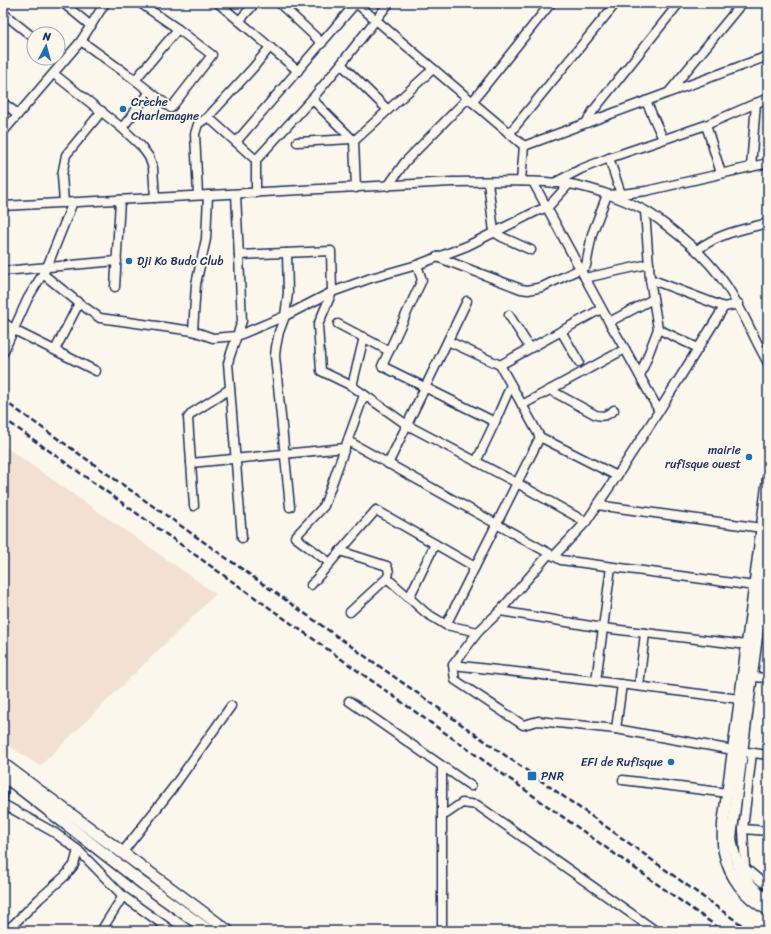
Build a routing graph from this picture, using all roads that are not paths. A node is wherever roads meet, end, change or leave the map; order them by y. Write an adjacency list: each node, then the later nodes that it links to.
1 (5, 3): 14 (street)
2 (63, 3): 18 (street)
3 (104, 3): 18 (street)
4 (140, 3): 19 (street)
5 (218, 3): 17 (street)
6 (255, 3): 17 (street)
7 (278, 3): 22 (street)
8 (356, 3): 16 (street); 22 (street)
9 (389, 3): 16 (street)
10 (551, 3): 36 (street)
11 (616, 3): 48 (street)
12 (679, 3): 44 (street)
13 (742, 3): 33 (street)
14 (3, 6)
15 (3, 13): 20 (street)
16 (376, 20): 26 (street); 28 (street)
17 (239, 21): 23 (street)
18 (91, 26): 21 (street)
19 (178, 29): 31 (street); 32 (street)
20 (26, 32)
21 (81, 41): 24 (street); 31 (street)
22 (322, 43): 29 (street)
23 (270, 47): 29 (street); 43 (street)
24 (66, 54)
25 (768, 56): 33 (street)
26 (342, 64): 35 (street); 40 (street)
27 (58, 66): 30 (street)
28 (433, 69): 36 (street); 40 (street)
29 (298, 71): 51 (street)
30 (54, 74): 41 (street); 42 (street)
31 (135, 80): 32 (street)
32 (150, 92): 46 (street)
33 (669, 93): 37 (street)
34 (768, 98): 39 (street)
35 (312, 99): 50 (street); 55 (street)
36 (470, 100): 48 (street); 64 (street)
37 (646, 101): 44 (street); 49 (street)
38 (3, 103): 42 (street)
39 (756, 103): 45 (street); 57 (street)
40 (388, 110): 50 (street)
41 (102, 112): 46 (street); 75 (street)
42 (18, 114): 47 (street)
43 (208, 118): 51 (street); 71 (street)
44 (586, 123): 53 (street)
45 (706, 125): 49 (street); 58 (street)
46 (122, 128): 72 (street)
47 (3, 132)
48 (509, 134): 53 (street)
49 (663, 139): 54 (street)
50 (353, 140): 52 (street); 65 (street)
51 (236, 142): 55 (street)
52 (297, 142)
53 (524, 146): 59 (street)
54 (609, 158): 62 (street); 68 (street)
55 (256, 160): 66 (street)
56 (768, 164): 57 (street)
57 (751, 167): 58 (street)
58 (721, 174): 68 (street)
59 (521, 181): 60 (street); 61 (street)
60 (488, 182): 64 (street); 80 (street)
61 (533, 182): 62 (street); 77 (street)
62 (554, 183): 63 (street)
63 (569, 184): 70 (street); 77 (street)
64 (388, 186): 65 (street)
65 (356, 188): 66 (street)
66 (256, 193): 67 (street)
67 (236, 194): 69 (street); 84 (street)
68 (621, 194): 70 (street)
69 (208, 195): 71 (street); 109 (street)
70 (607, 195): 78 (street); 89 (street)
71 (198, 196): 72 (street)
72 (154, 198): 73 (street)
73 (120, 200): 74 (street); 86 (street)
74 (73, 202): 75 (street); 91 (street)
75 (64, 203): 76 (street)
76 (3, 206)
77 (548, 207): 80 (street); 89 (street)
78 (645, 211): 82 (street); 87 (street)
79 (768, 223): 82 (street)
80 (494, 232): 81 (street); 85 (street)
81 (530, 250)
82 (697, 250): 99 (street)
83 (287, 253): 84 (street); 95 (street); 103 (street)
84 (239, 255): 111 (street)
85 (437, 257): 88 (street); 89 (street)
86 (117, 260): 91 (street); 94 (street)
87 (649, 264): 92 (street); 93 (street)
88 (417, 265): 95 (street); 118 (street)
89 (580, 269): 92 (street)
90 (3, 271): 91 (street)
91 (45, 271): 98 (street); 108 (street)
92 (585, 278): 101 (street)
93 (650, 279): 96 (street); 100 (street)
94 (115, 287)
95 (332, 292): 103 (street); 126 (street)
96 (653, 299): 105 (street); 107 (street)
97 (467, 301): 113 (street)
98 (79, 303): 109 (street); 117 (street)
99 (739, 304): 100 (street); 121 (street)
100 (724, 307): 115 (street)
101 (601, 309): 105 (street); 110 (street)
102 (509, 315): 114 (street)
103 (285, 316): 111 (street); 138 (street)
104 (3, 322): 108 (street)
105 (609, 322): 116 (street)
106 (338, 324): 112 (street)
107 (658, 329): 115 (street); 124 (street)
108 (14, 330): 117 (street); 119 (street)
109 (193, 331): 111 (street)
110 (561, 331): 114 (street); 120 (street)
111 (237, 336): 128 (street)
112 (364, 337): 118 (street); 126 (street)
113 (448, 341): 122 (street); 127 (street)
114 (530, 348): 122 (street)
115 (698, 348): 133 (street)
116 (625, 349): 124 (street); 129 (street)
117 (55, 350): 123 (street)
118 (389, 351): 127 (street)
119 (3, 353)
120 (579, 362)
121 (768, 363)
122 (500, 365): 125 (street)
123 (96, 371)
124 (640, 376): 133 (street)
125 (511, 385): 131 (street); 134 (street)
126 (352, 386): 130 (street)
127 (426, 387): 134 (street); 135 (street)
128 (230, 389): 139 (street); 141 (street)
129 (550, 390): 131 (street); 132 (street)
130 (364, 395): 135 (street); 137 (street)
131 (522, 405): 136 (street)
132 (614, 410)
133 (659, 411): 143 (street)
134 (495, 422): 140 (street)
135 (407, 425): 140 (street); 142 (street)
136 (540, 437): 143 (street); 145 (street)
137 (347, 444): 138 (street); 142 (street); 157 (street)
138 (284, 454): 139 (street); 148 (street)
139 (236, 459): 141 (street); 152 (street)
140 (476, 462): 145 (street)
141 (191, 463): 147 (street)
142 (388, 464): 150 (street)
143 (617, 476): 146 (street)
144 (768, 478): 151 (main road)
145 (517, 483): 149 (street); 150 (street)
146 (597, 504): 149 (street); 151 (street)
147 (194, 506)
148 (290, 507)
149 (586, 522): 156 (street)
150 (496, 524): 156 (street); 158 (street)
151 (762, 528): 163 (main road)
152 (242, 538)
153 (435, 544): 154 (street); 158 (street); 164 (street)
154 (340, 551): 157 (street); 160 (street)
155 (768, 551): 161 (main road)
156 (552, 555): 159 (street); 165 (street)
157 (330, 563): 162 (street)
158 (475, 567): 167 (street)
159 (611, 567): 163 (street); 168 (street)
160 (387, 578): 164 (street); 166 (street)
161 (766, 578): 173 (main road)
162 (311, 585)
163 (755, 586): 171 (main road)
164 (409, 598): 167 (street)
165 (500, 611): 168 (street); 169 (street)
166 (350, 612)
167 (446, 625): 169 (street)
168 (603, 628): 170 (street); 175 (street)
169 (478, 632): 172 (street)
170 (645, 632): 171 (street); 177 (street)
171 (747, 645): 178 (main road)
172 (453, 665): 175 (street); 181 (street)
173 (752, 677): 174 (street); 182 (main road)
174 (768, 678)
175 (596, 681): 176 (street)
176 (622, 684): 177 (street); 181 (street)
177 (639, 686): 178 (street)
178 (740, 699): 182 (main road)
179 (349, 701): 185 (street)
180 (232, 706): 197 (street)
181 (616, 729): 182 (street)
182 (742, 751): 183 (street); 190 (main road); 194 (street); 198 (main road)
183 (768, 755)
184 (3, 764): 197 (highway)
185 (442, 766): 189 (street); 193 (street)
186 (3, 775): 208 (highway)
187 (623, 780): 190 (street)
188 (3, 785): 191 (street)
189 (471, 786)
190 (728, 793): 202 (main road)
191 (3, 797)
192 (3, 804): 196 (street)
193 (442, 814): 210 (street); 211 (street)
194 (743, 829): 195 (street); 198 (street)
195 (768, 831)
196 (78, 850): 200 (street); 204 (street)
197 (122, 853): 209 (highway)
198 (744, 871): 199 (street); 201 (main road)
199 (768, 885)
200 (123, 896): 203 (street); 205 (street)
201 (768, 899)
202 (768, 910)
203 (163, 924): 206 (street); 207 (street)
204 (5, 931)
205 (101, 931)
206 (157, 931)
207 (172, 931)
208 (209, 931)
209 (228, 931)
210 (442, 931)
211 (656, 931)

